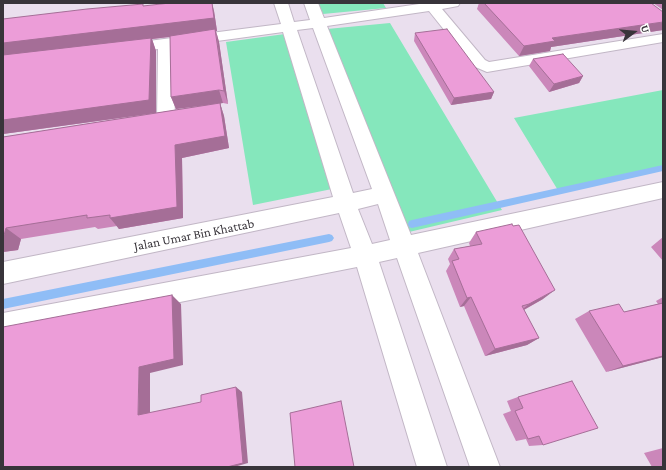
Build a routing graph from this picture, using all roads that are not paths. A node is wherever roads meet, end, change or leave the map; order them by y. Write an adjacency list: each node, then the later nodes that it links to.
1 (281, 3): 6 (street)
2 (311, 3): 5 (street)
3 (453, 3): 4 (street)
4 (432, 6): 5 (street); 7 (street)
5 (318, 23): 6 (street); 12 (street)
6 (288, 26): 8 (street); 13 (street)
7 (663, 38)
8 (165, 44): 9 (street); 10 (street)
9 (111, 50)
10 (166, 118)
11 (663, 190): 14 (street)
12 (384, 195): 13 (street, Jalan Umar Bin Khattab); 14 (street)
13 (346, 204): 15 (street); 16 (street, Jalan Umar Bin Khattab)
14 (404, 246): 15 (street); 19 (street)
15 (365, 255): 17 (street); 18 (street)
16 (3, 273)
17 (3, 325)
18 (432, 467)
19 (485, 467)

